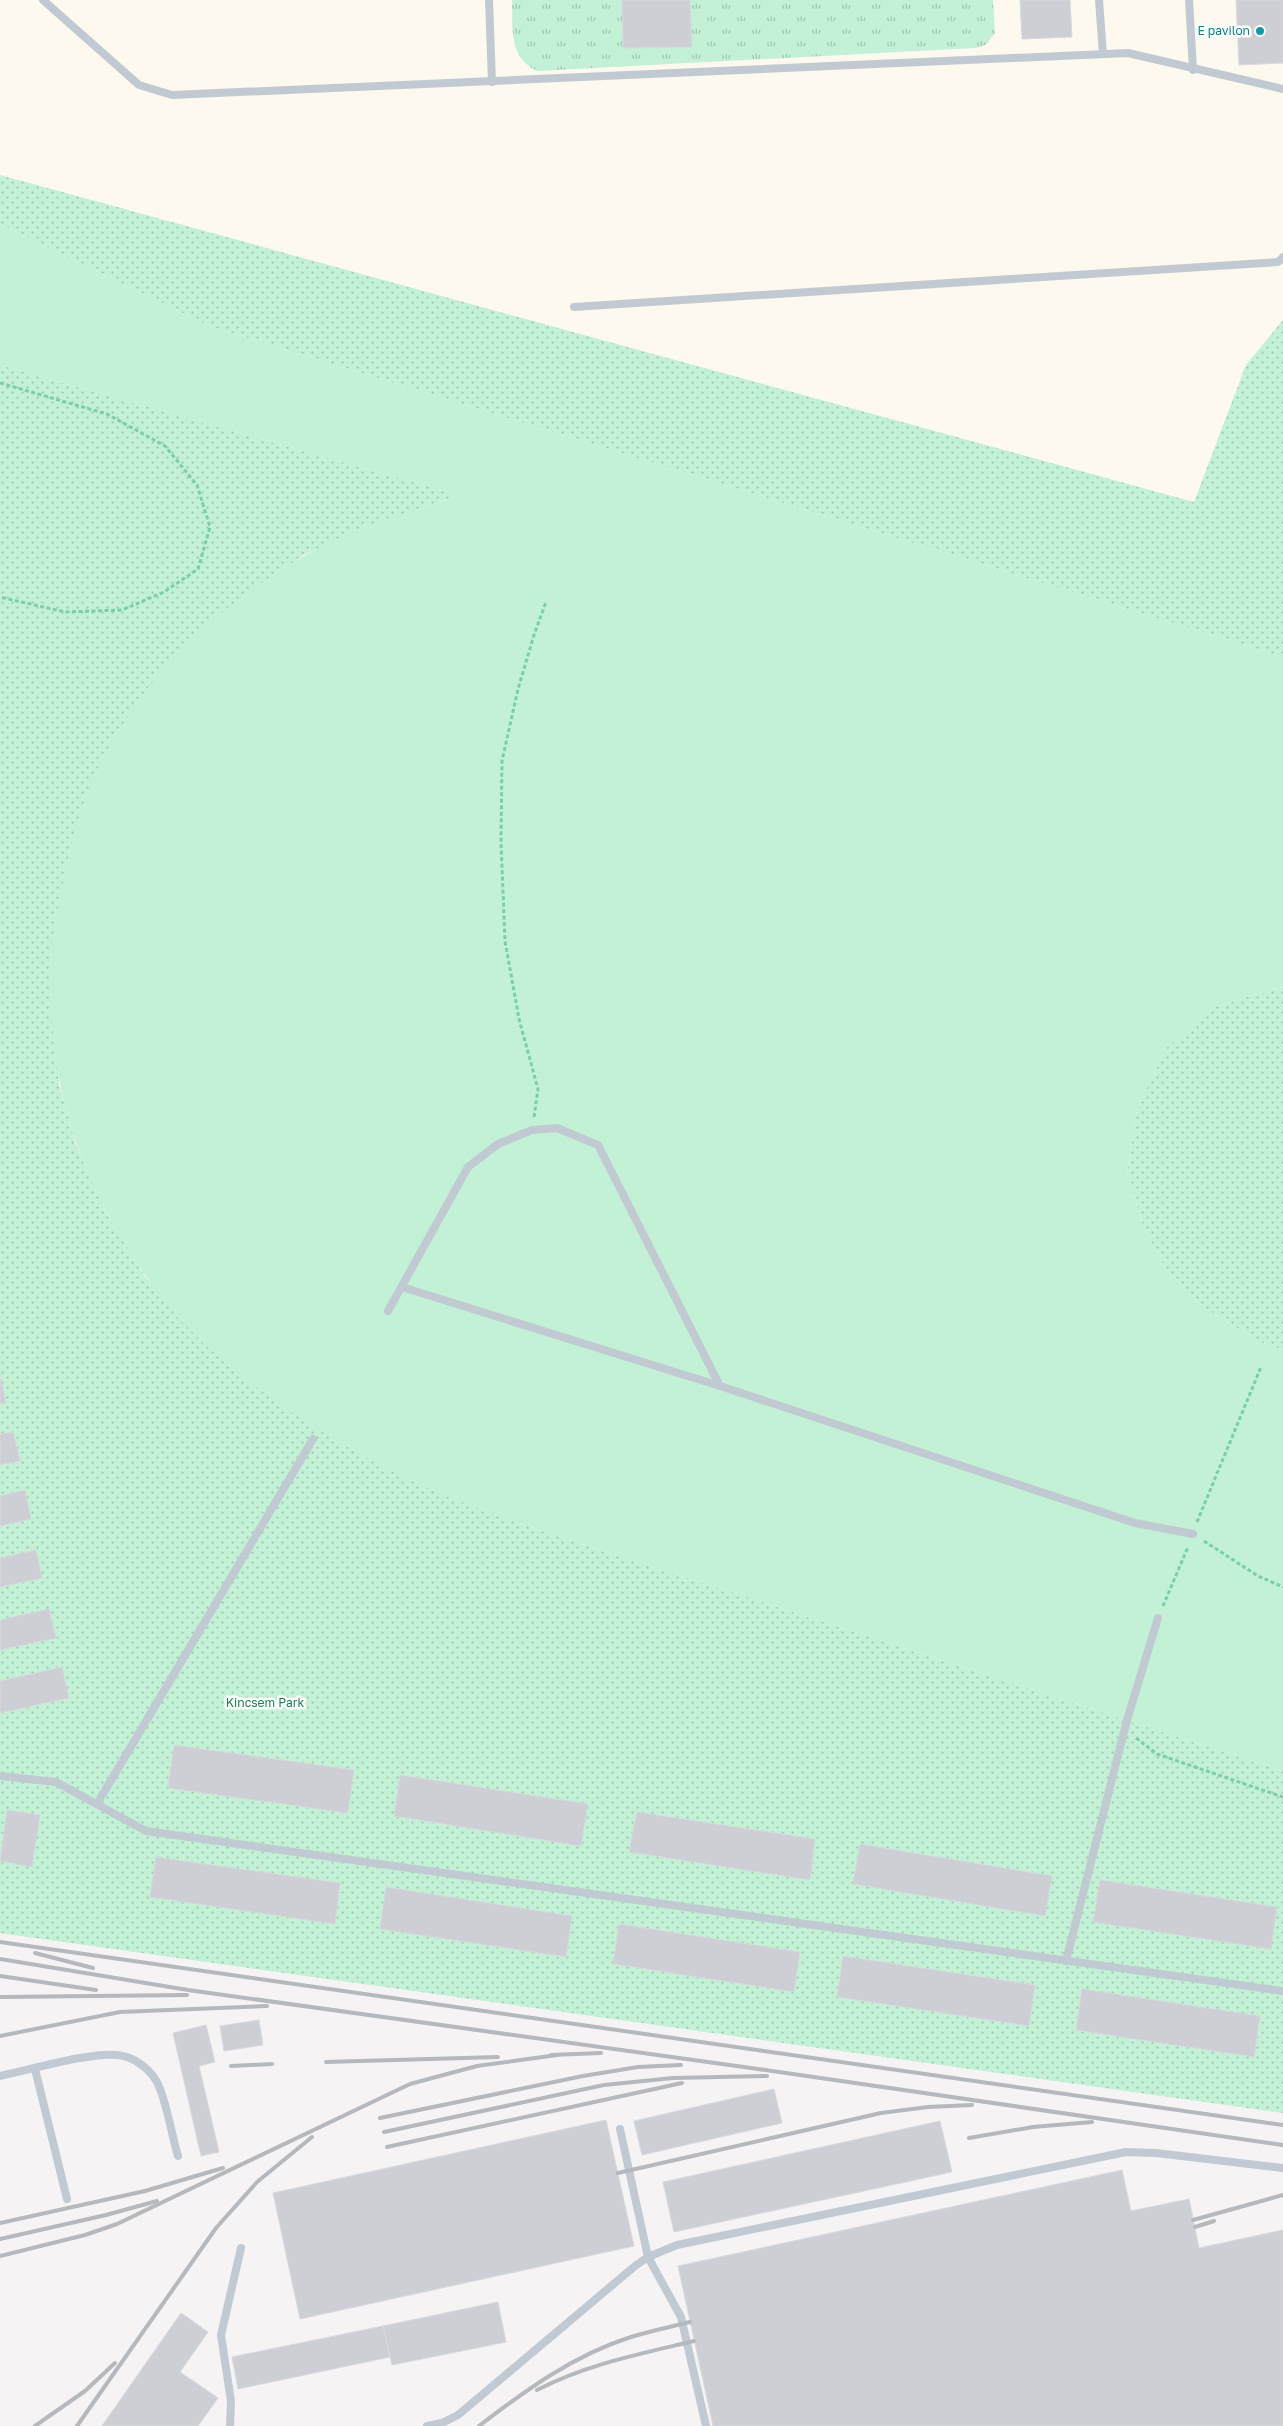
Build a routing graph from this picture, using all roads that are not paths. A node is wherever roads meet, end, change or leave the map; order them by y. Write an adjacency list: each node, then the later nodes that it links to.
1 (42, 0): 7 (lane)
2 (489, 0): 7 (lane)
3 (1099, 0): 5 (lane)
4 (1189, 0): 6 (lane)
5 (1103, 54): 6 (lane); 7 (lane)
6 (1193, 70): 8 (lane)
7 (492, 82)
8 (1283, 89)
9 (1283, 257): 10 (lane)
10 (574, 306)
11 (402, 1287): 12 (lane); 13 (lane); 13 (lane)
12 (388, 1311)
13 (720, 1386): 15 (lane)
14 (313, 1439): 18 (lane)
15 (1193, 1534)
16 (1158, 1618): 19 (lane)
17 (0, 1776): 18 (lane)
18 (97, 1804): 19 (lane)
19 (1066, 1961): 20 (lane)
20 (1283, 1991)
21 (35, 2069): 22 (lane); 24 (lane); 26 (lane)
22 (0, 2076)
23 (620, 2129): 28 (lane)
24 (178, 2156)
25 (1283, 2168): 28 (lane)
26 (67, 2199)
27 (241, 2248): 29 (lane)
28 (648, 2257): 30 (lane); 31 (lane)
29 (230, 2426)
30 (427, 2426)
31 (706, 2426)

